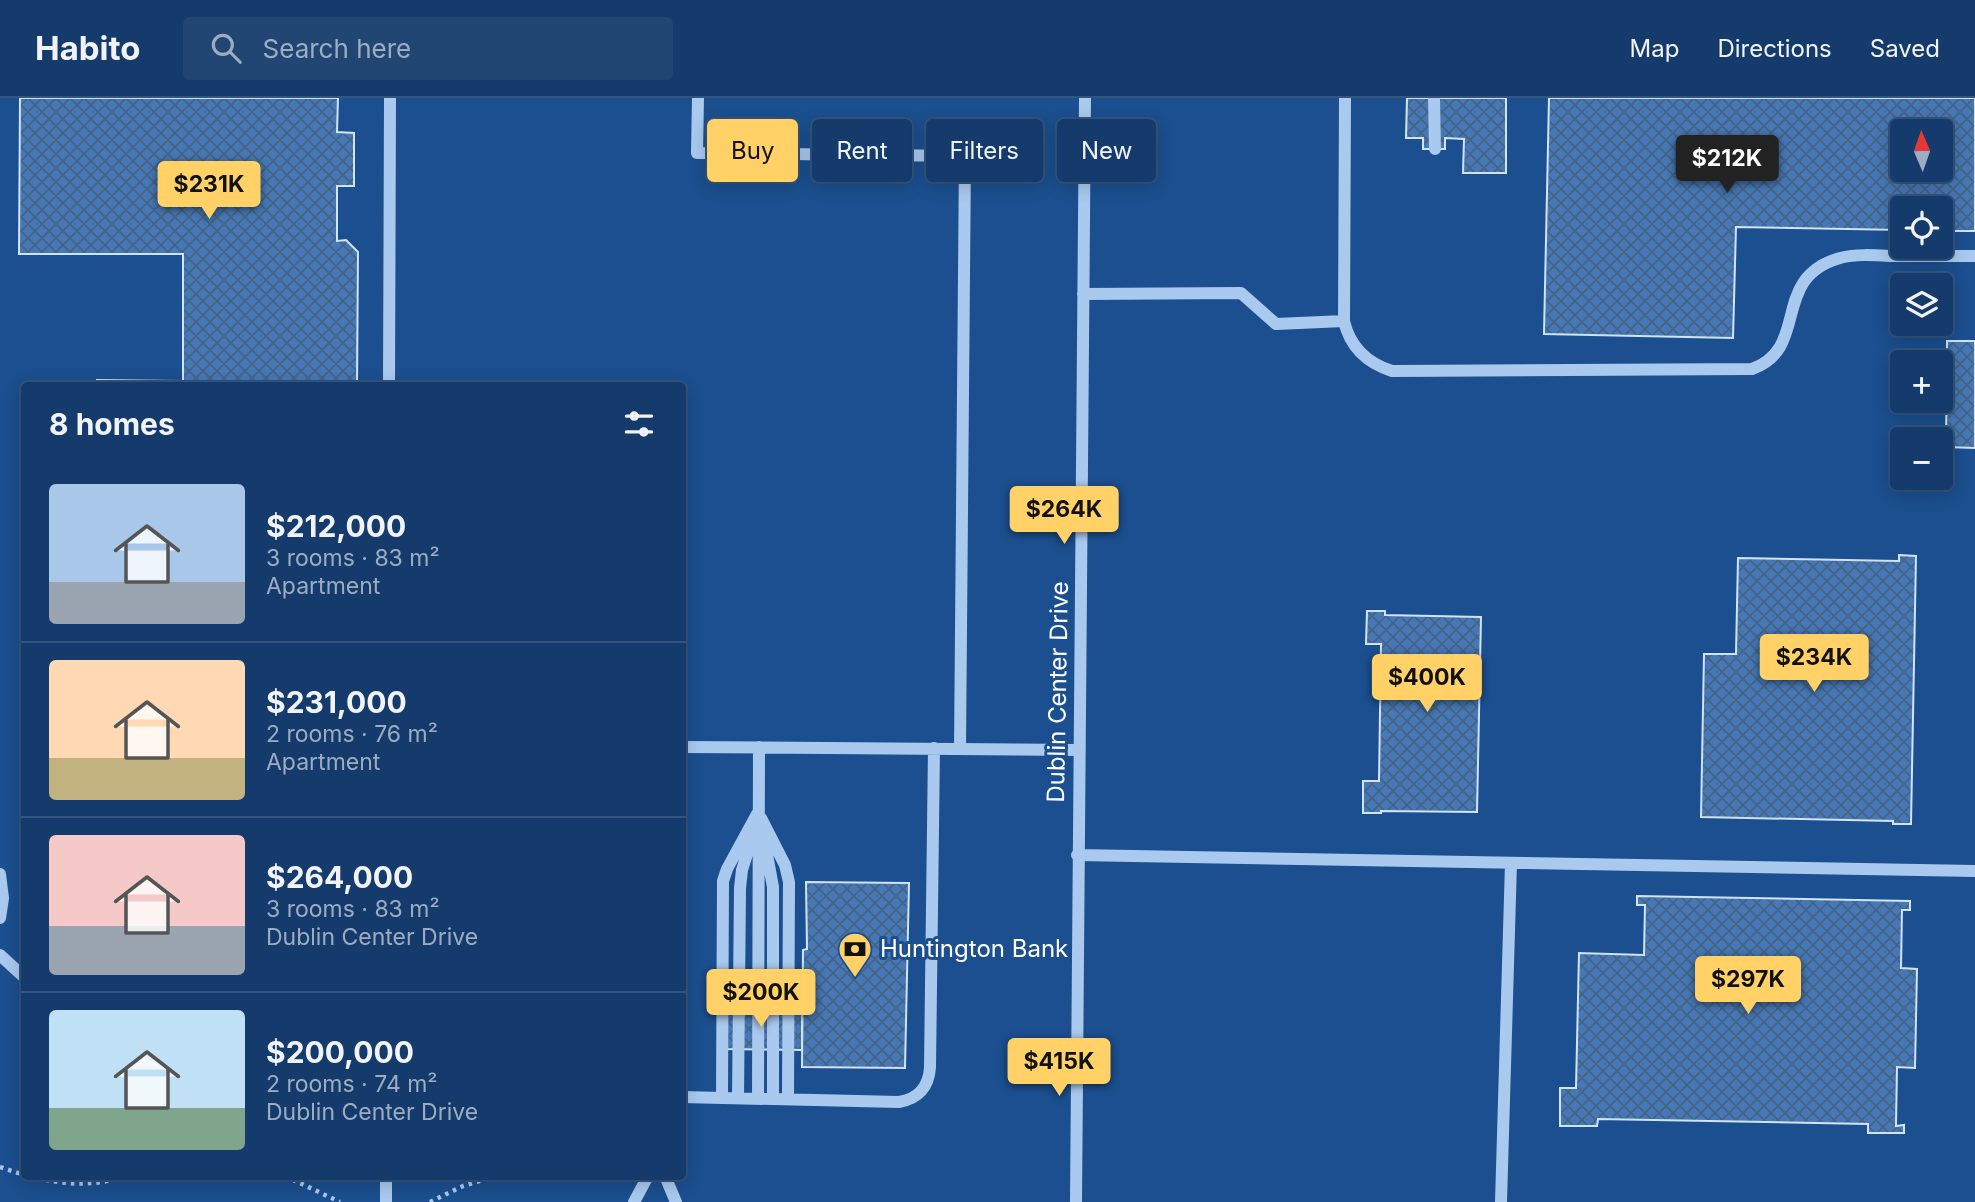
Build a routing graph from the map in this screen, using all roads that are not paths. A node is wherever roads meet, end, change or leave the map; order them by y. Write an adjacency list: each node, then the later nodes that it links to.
1 (390, 98): 10 (street)
2 (698, 98): 14 (street)
3 (1085, 98): 8 (street, Dublin Center Drive)
4 (1345, 98): 9 (street)
5 (1434, 98): 6 (street)
6 (1435, 149)
7 (1975, 256): 9 (street)
8 (1083, 294): 9 (street); 15 (street, Dublin Center Drive)
9 (1344, 321)
10 (389, 382)
11 (686, 747): 12 (street)
12 (759, 747): 13 (street); 16 (street)
13 (934, 748): 14 (street); 29 (street)
14 (960, 749): 15 (street)
15 (1078, 750): 17 (street, Dublin Center Drive)
16 (758, 804): 25 (street); 26 (street); 27 (street); 28 (street); 29 (street)
17 (1077, 855): 18 (street); 36 (street, Dublin Center Drive)
18 (1511, 863): 19 (street); 37 (street)
19 (1975, 871)
20 (0, 874): 21 (street)
21 (0, 918)
22 (0, 956): 23 (street)
23 (21, 974)
24 (686, 1097): 25 (street)
25 (722, 1097): 26 (street)
26 (738, 1098): 27 (street)
27 (758, 1099): 28 (street)
28 (773, 1099): 29 (street)
29 (789, 1099)
30 (386, 1180): 33 (street)
31 (646, 1180): 34 (street)
32 (667, 1180): 35 (street)
33 (386, 1202)
34 (634, 1202)
35 (676, 1202)
36 (1076, 1202)
37 (1501, 1202)

